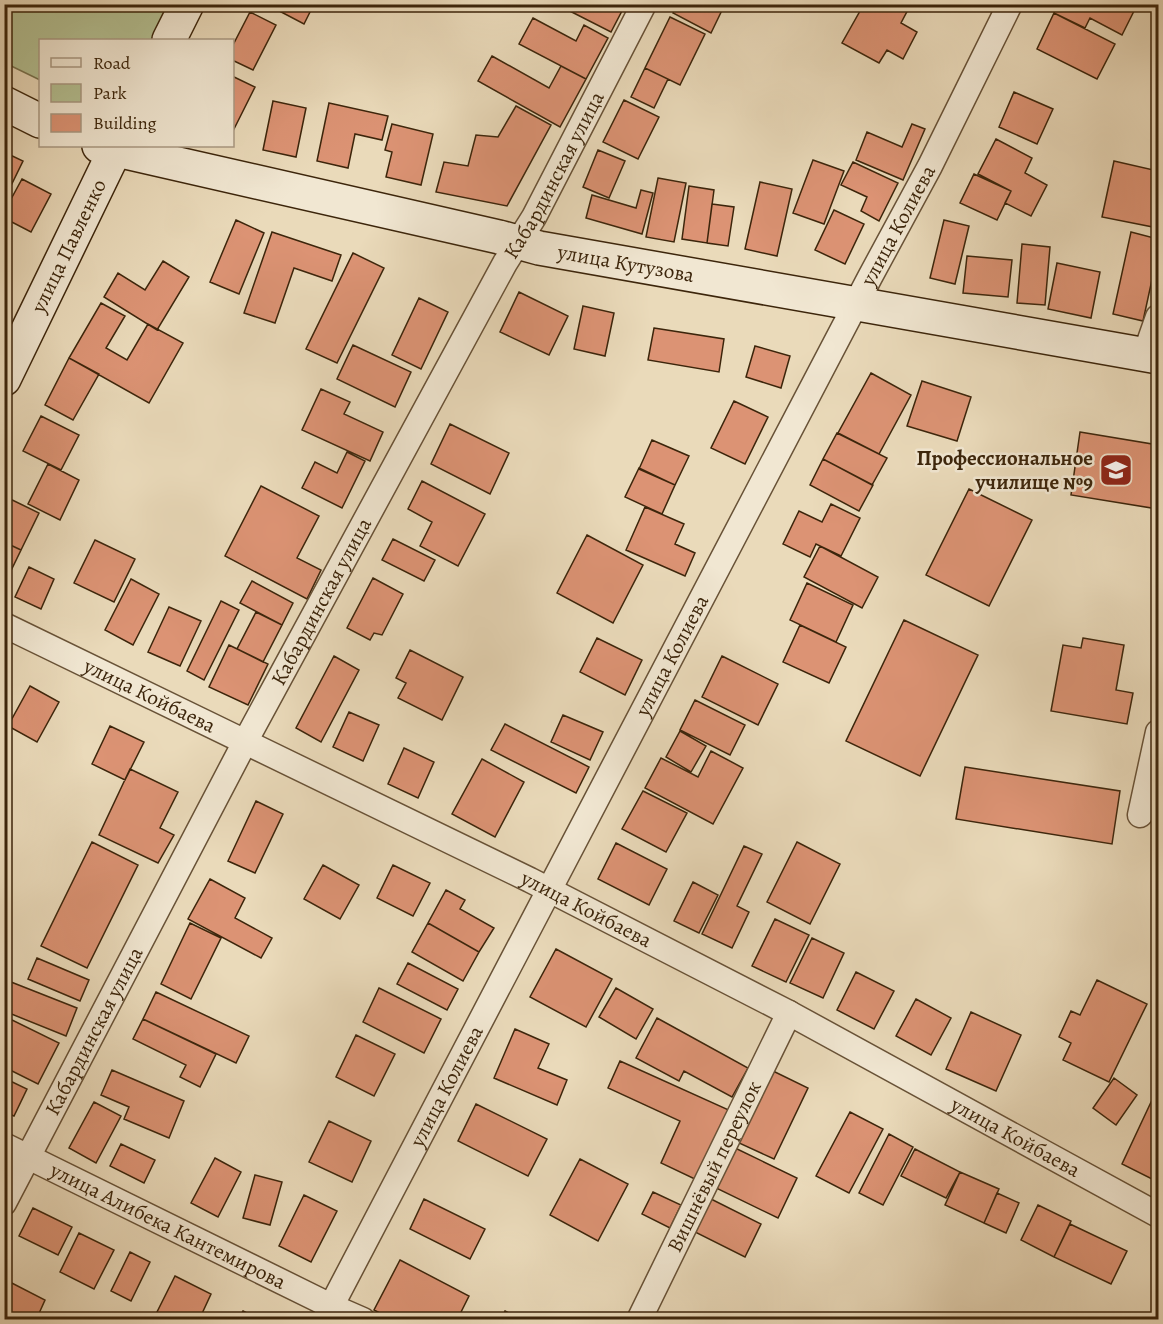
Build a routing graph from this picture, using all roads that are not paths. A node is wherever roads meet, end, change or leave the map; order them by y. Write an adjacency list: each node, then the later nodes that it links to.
1 (187, 4): 4 (street)
2 (644, 4): 8 (street, Кабардинская улица)
3 (1010, 4): 9 (street, улица Колиева)
4 (170, 39)
5 (4, 103): 6 (street)
6 (39, 120)
7 (110, 147): 8 (street, улица Кутузова); 12 (street, улица Павленко)
8 (517, 243): 9 (street, улица Кутузова); 15 (street, Кабардинская улица)
9 (856, 304): 11 (street, улица Кутузова); 17 (street, улица Колиева)
10 (1158, 316): 11 (street)
11 (1152, 356)
12 (4, 379)
13 (4, 625): 15 (street, улица Койбаева)
14 (1158, 732): 16 (street)
15 (245, 742): 17 (street, улица Койбаева); 20 (street, Кабардинская улица)
16 (1140, 815)
17 (550, 891): 18 (street, улица Койбаева); 23 (street, улица Колиева)
18 (789, 1013): 22 (street, улица Койбаева); 25 (street, Вишнёвый переулок)
19 (4, 1145): 20 (street, улица Алибека Кантемирова)
20 (28, 1156): 21 (street, Кабардинская улица); 23 (street, улица Алибека Кантемирова)
21 (4, 1203)
22 (1158, 1215)
23 (327, 1313): 24 (street, улица Алибека Кантемирова)
24 (363, 1320)
25 (639, 1320)

